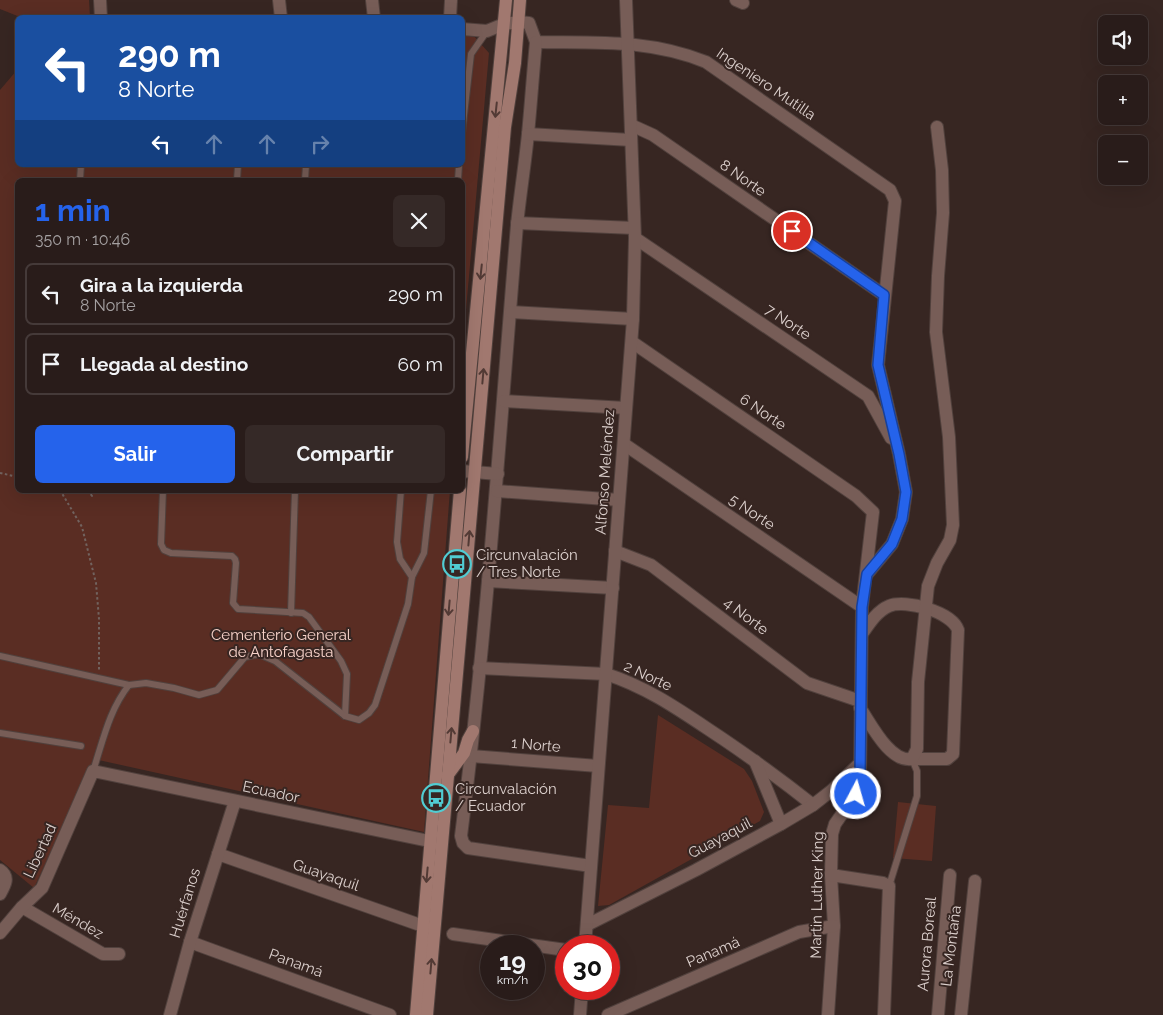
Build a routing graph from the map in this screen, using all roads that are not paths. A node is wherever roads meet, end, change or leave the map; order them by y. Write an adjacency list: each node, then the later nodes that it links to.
1 (100, 0): 8 (street)
2 (279, 0): 9 (street)
3 (372, 0): 10 (street)
4 (451, 0): 11 (street)
5 (506, 0): 13 (main road)
6 (520, 0): 12 (main road)
7 (626, 0): 17 (street, Alfonso Meléndez)
8 (101, 15)
9 (281, 15)
10 (374, 15)
11 (450, 15)
12 (519, 22): 13 (street); 16 (street); 34 (main road, one-way to 12)
13 (504, 24): 15 (street); 31 (main road, one-way to 31)
14 (465, 29): 15 (street)
15 (487, 31): 18 (lane)
16 (536, 42): 17 (street, Ingeniero Mutilla); 21 (street)
17 (628, 43): 19 (street, Alfonso Meléndez); 25 (street, Ingeniero Mutilla)
18 (465, 107)
19 (631, 125): 22 (street, Alfonso Meléndez); 25 (street, 8 Norte)
20 (937, 127): 50 (street)
21 (528, 134): 22 (street); 23 (street)
22 (631, 140): 24 (street, Alfonso Meléndez)
23 (517, 223): 24 (street); 26 (street)
24 (635, 233): 27 (street, Alfonso Meléndez); 33 (street, 7 Norte)
25 (884, 295): 33 (street)
26 (511, 312): 27 (street); 29 (street)
27 (633, 319): 28 (street, Alfonso Meléndez)
28 (632, 342): 30 (street, Alfonso Meléndez); 43 (street, 6 Norte)
29 (504, 401): 30 (street); 35 (street)
30 (626, 408): 32 (street, Alfonso Meléndez)
31 (465, 427)
32 (624, 444): 42 (street, Alfonso Meléndez); 49 (street, 5 Norte)
33 (899, 454): 45 (street)
34 (469, 472): 35 (street); 68 (main road, one-way to 34)
35 (498, 474): 36 (street)
36 (496, 491): 42 (street); 47 (street)
37 (163, 493): 51 (lane)
38 (295, 493): 51 (lane)
39 (401, 493): 46 (lane)
40 (431, 493): 46 (lane)
41 (460, 493): 72 (main road, one-way to 72)
42 (619, 500): 44 (street, Alfonso Meléndez)
43 (873, 512): 45 (street, Martin Luther King)
44 (615, 551): 48 (street, Alfonso Meléndez); 57 (street, 4 Norte)
45 (867, 574): 49 (street, Martin Luther King)
46 (412, 577): 58 (lane)
47 (488, 581): 48 (street); 54 (street)
48 (613, 588): 55 (street, Alfonso Meléndez)
49 (862, 607): 52 (street, Martin Luther King)
50 (926, 609): 52 (street); 63 (street); 63 (street)
51 (291, 613): 58 (lane)
52 (862, 634): 57 (street, Martin Luther King)
53 (0, 656): 56 (lane)
54 (479, 668): 55 (street, 2 Norte); 59 (street)
55 (606, 674): 64 (street, 2 Norte); 66 (street, Alfonso Meléndez)
56 (129, 685): 58 (lane); 67 (lane)
57 (860, 704): 63 (street); 65 (street, Martin Luther King)
58 (345, 716)
59 (473, 731): 62 (street); 68 (main road)
60 (0, 733): 61 (lane)
61 (81, 746)
62 (471, 756): 66 (street, 1 Norte); 74 (street)
63 (912, 759): 79 (lane)
64 (755, 761): 70 (street, 2 Norte); 71 (street)
65 (859, 764): 70 (street, Guayaquil); 76 (street, Martin Luther King)
66 (598, 766): 74 (street, Alfonso Meléndez)
67 (93, 771): 69 (street, Ecuador); 81 (street, Libertad)
68 (448, 776): 72 (main road)
69 (235, 801): 72 (street, Ecuador); 73 (street, Huérfanos)
70 (813, 805): 71 (street, Guayaquil)
71 (781, 824): 82 (street, Guayaquil)
72 (436, 841): 83 (main road, one-way to 83); 95 (main road, one-way to 72)
73 (218, 854): 83 (street, Guayaquil); 88 (street, Huérfanos)
74 (591, 866): 82 (street, Alfonso Meléndez)
75 (0, 870): 80 (street)
76 (831, 875): 79 (street); 84 (street, Martin Luther King)
77 (950, 876): 100 (street, Aurora Boreal)
78 (975, 881): 101 (street, La Montaña)
79 (889, 886): 99 (street)
80 (0, 894)
81 (22, 907): 85 (street, Libertad); 90 (street, Méndez)
82 (586, 925): 87 (street, Alfonso Meléndez)
83 (423, 926): 94 (main road)
84 (834, 926): 97 (street, Panamá); 98 (street, Martin Luther King)
85 (0, 933)
86 (453, 934): 89 (street)
87 (586, 935)
88 (190, 942): 92 (street, Huérfanos); 93 (street, Panamá)
89 (555, 948)
90 (119, 954)
91 (581, 1000): 96 (street)
92 (170, 1015)
93 (390, 1015)
94 (416, 1015)
95 (427, 1015)
96 (580, 1015)
97 (608, 1015)
98 (828, 1015)
99 (884, 1015)
100 (938, 1015)
101 (961, 1015)

